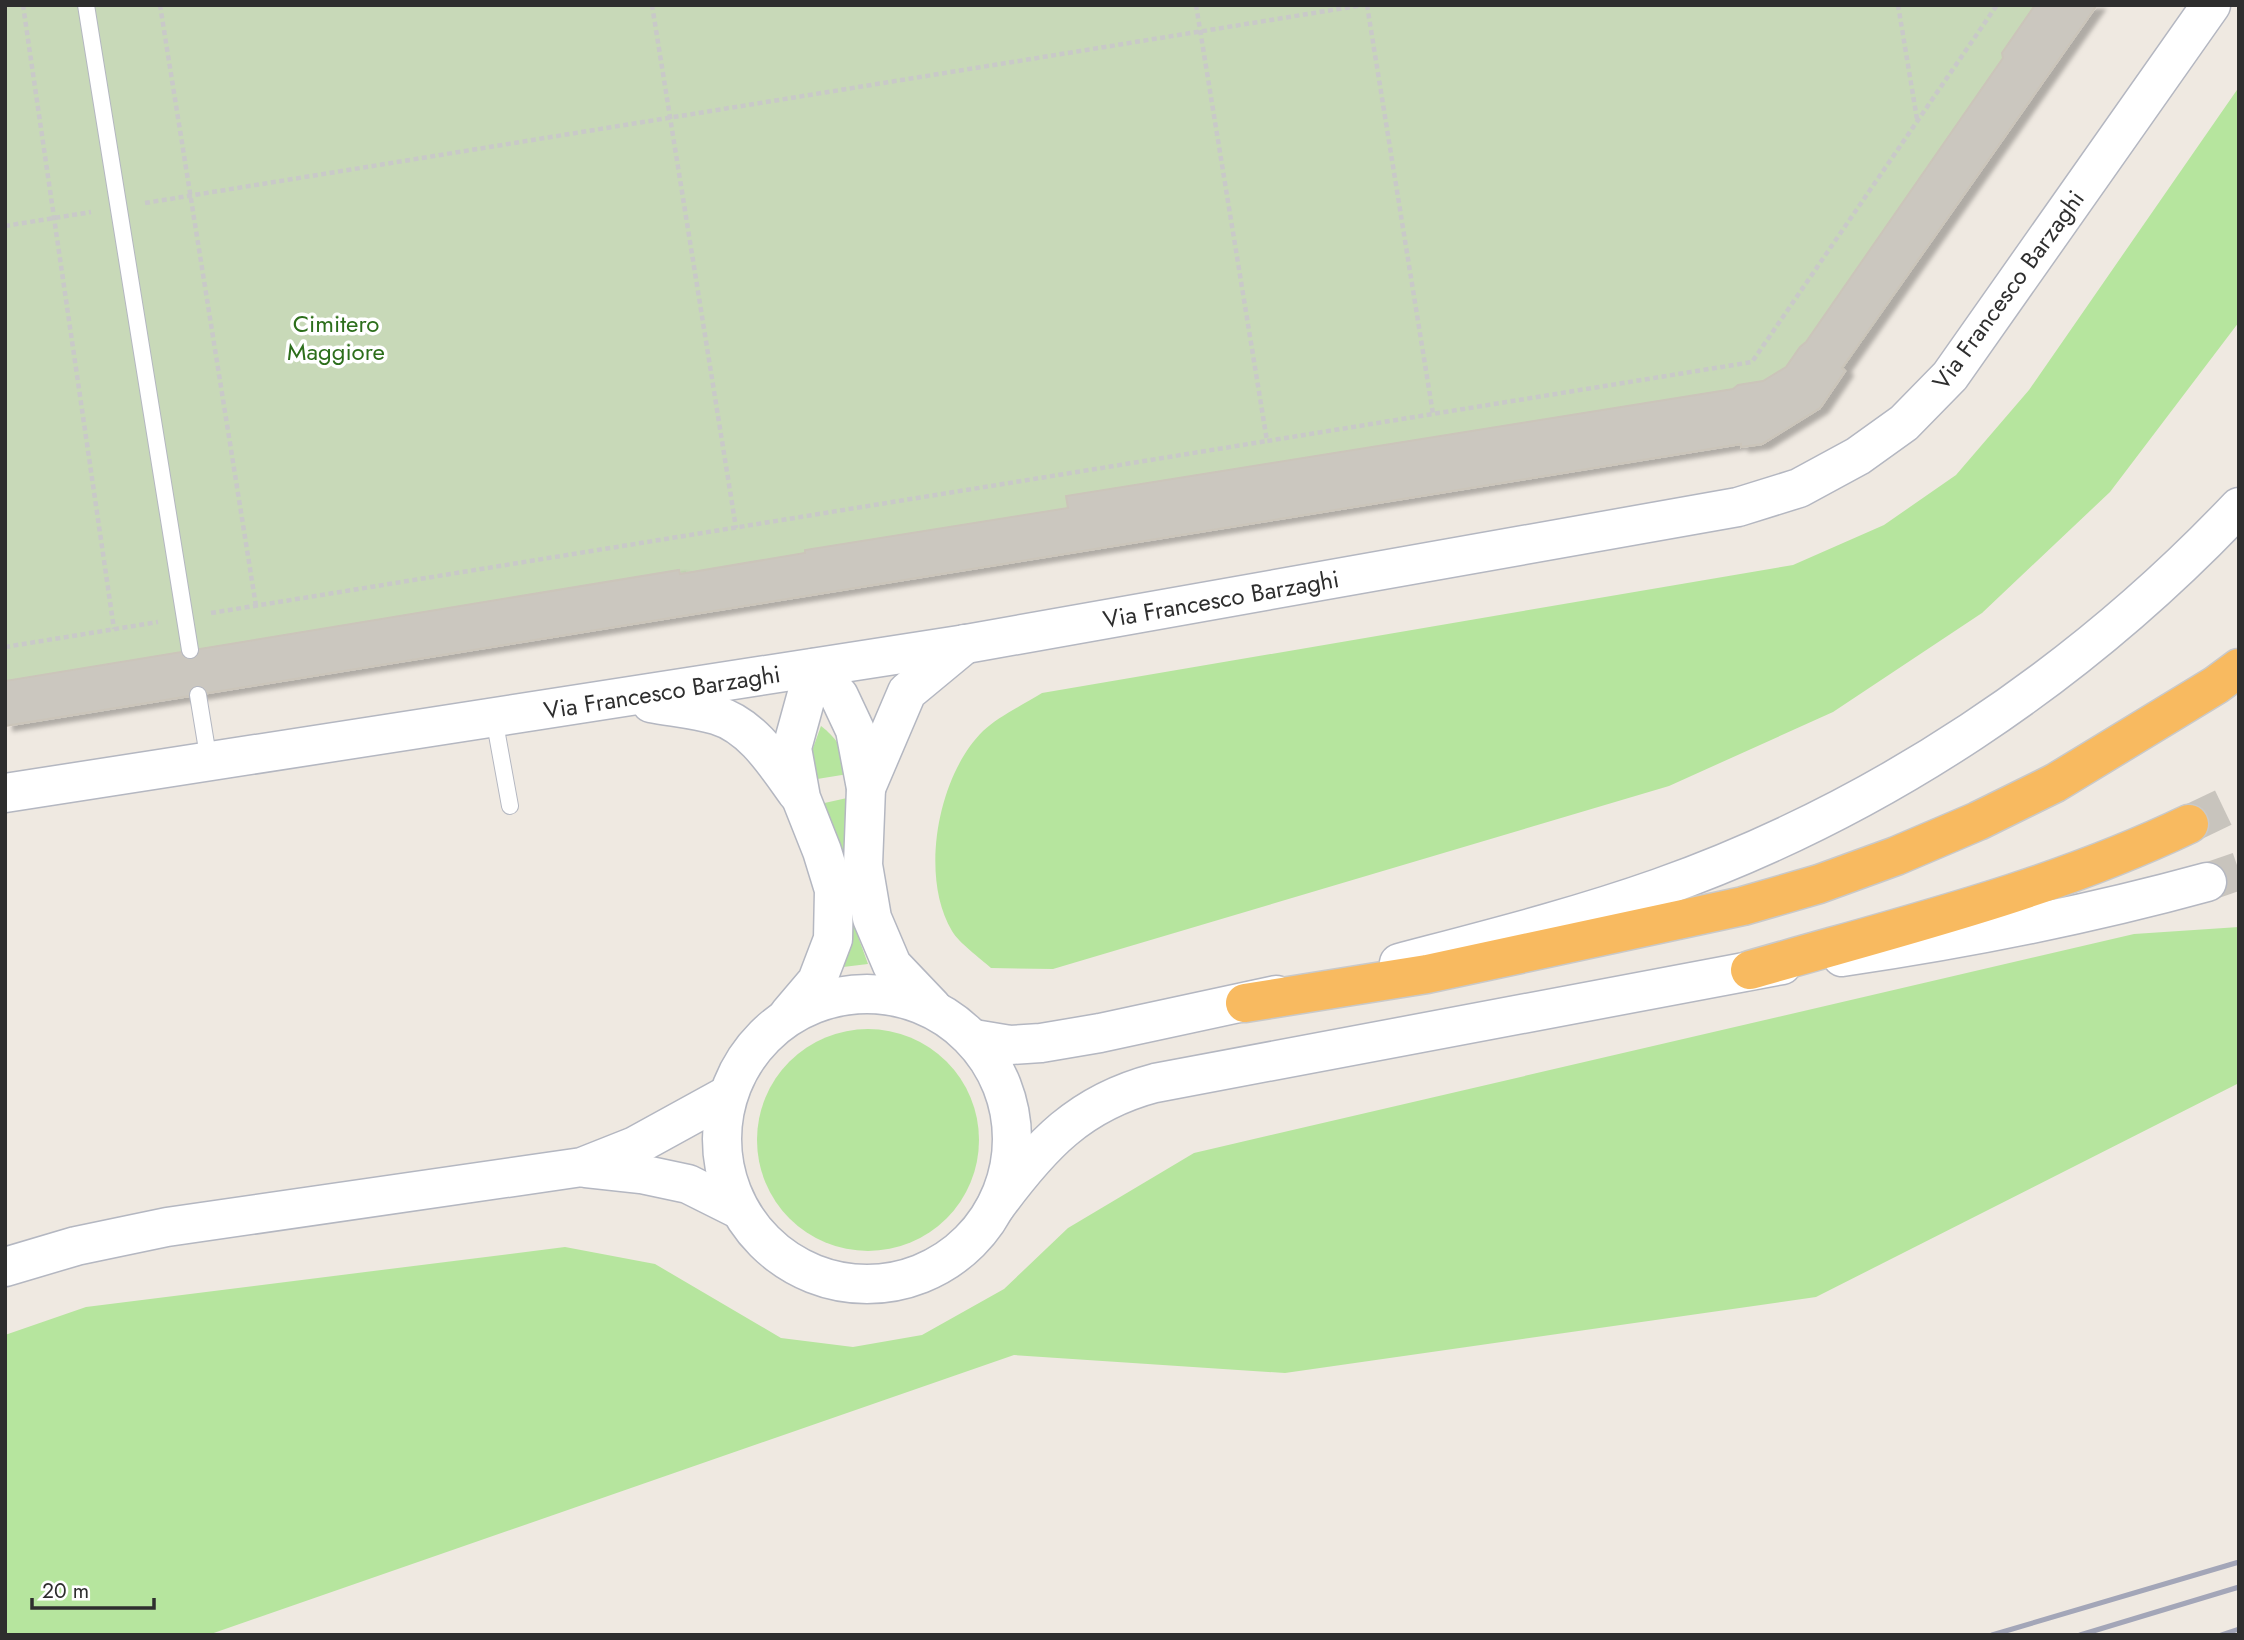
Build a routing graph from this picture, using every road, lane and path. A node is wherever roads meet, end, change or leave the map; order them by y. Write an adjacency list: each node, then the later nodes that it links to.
1 (23, 5): 15 (path)
2 (86, 5): 14 (lane)
3 (160, 5): 13 (path)
4 (652, 5): 11 (path)
5 (1196, 5): 10 (path)
6 (1365, 5): 10 (path); 17 (path)
7 (1898, 5): 12 (path)
8 (1997, 5): 12 (path)
9 (2211, 5): 24 (street, Via Francesco Barzaghi)
10 (1200, 32): 11 (path); 18 (path)
11 (670, 118): 13 (path); 20 (path)
12 (1917, 120): 17 (path)
13 (191, 196): 14 (path); 21 (path)
14 (119, 208): 15 (path); 22 (lane)
15 (56, 218): 16 (path); 23 (path)
16 (5, 226)
17 (1433, 414): 18 (path)
18 (1267, 441): 20 (path)
19 (2239, 507): 40 (street)
20 (736, 528): 21 (path)
21 (256, 606): 22 (path)
22 (185, 617): 23 (path); 26 (lane)
23 (114, 629): 25 (path)
24 (966, 644): 27 (street, Via Francesco Barzaghi); 33 (street)
25 (5, 647)
26 (190, 650)
27 (814, 668): 30 (street, Via Francesco Barzaghi); 33 (street); 35 (street)
28 (2239, 668): 40 (highway)
29 (198, 695): 32 (lane)
30 (625, 698): 31 (street, Via Francesco Barzaghi); 35 (street)
31 (494, 718): 32 (street, Via Francesco Barzaghi); 36 (lane)
32 (209, 762): 34 (street, Via Francesco Barzaghi)
33 (866, 788): 41 (street)
34 (5, 793)
35 (801, 798): 42 (street)
36 (510, 806)
37 (2189, 824): 39 (highway)
38 (2207, 883): 39 (street)
39 (1750, 970): 46 (street)
40 (1245, 1003): 43 (street)
41 (933, 1008): 42 (street); 43 (street)
42 (787, 1016): 44 (street)
43 (974, 1039): 46 (street)
44 (726, 1096): 45 (street); 47 (street)
45 (582, 1167): 47 (street); 48 (street)
46 (996, 1206): 47 (street)
47 (738, 1209)
48 (5, 1267)

